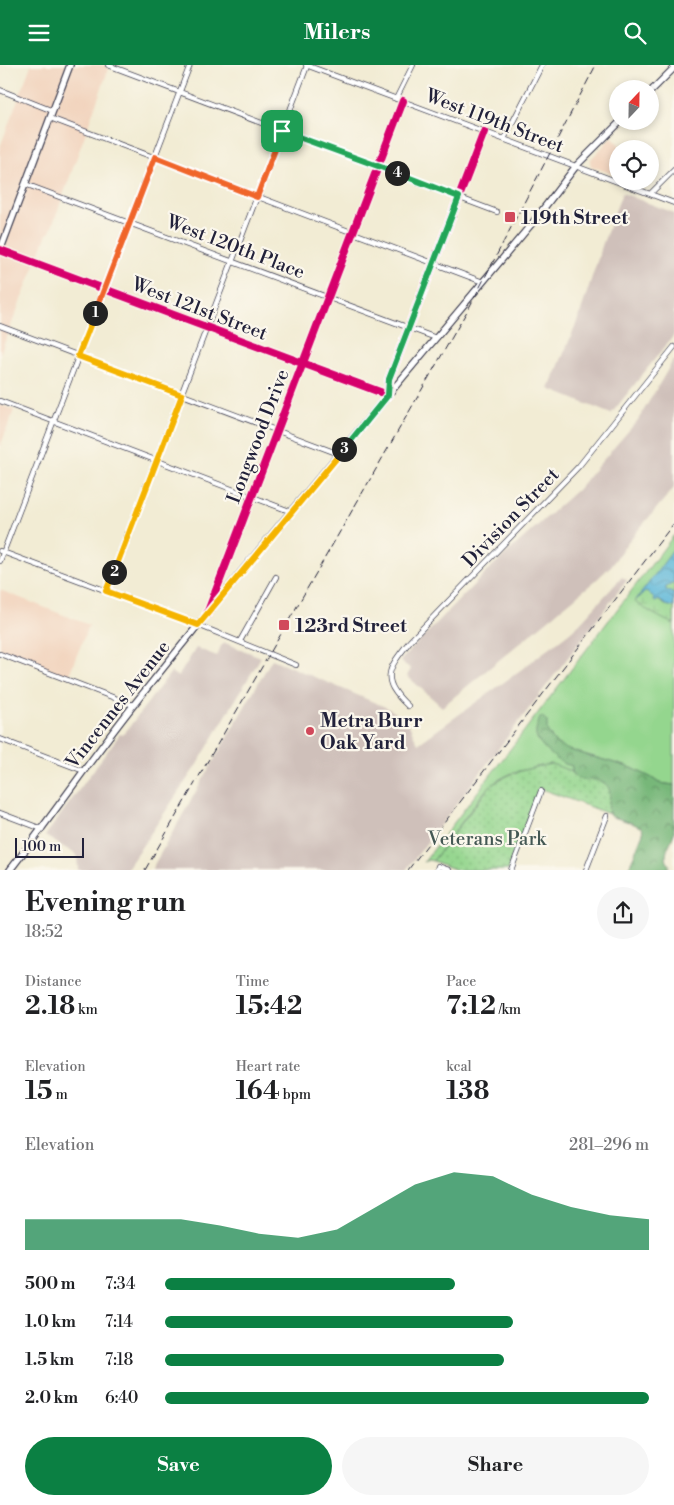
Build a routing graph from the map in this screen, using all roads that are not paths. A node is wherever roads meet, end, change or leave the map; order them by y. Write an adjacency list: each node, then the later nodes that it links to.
1 (70, 65): 13 (main road)
2 (108, 65): 10 (street)
3 (190, 65): 10 (street)
4 (306, 65): 11 (street, West 119th Street); 16 (street)
5 (413, 65): 11 (street)
6 (542, 65): 18 (street)
7 (674, 68): 8 (main road)
8 (659, 84)
9 (0, 90): 13 (street)
10 (180, 92): 16 (street); 19 (street)
11 (396, 99): 12 (street, West 119th Street)
12 (402, 101): 17 (street, West 119th Street); 20 (street, Longwood Drive)
13 (53, 111): 14 (main road)
14 (50, 118): 19 (street); 23 (main road)
15 (612, 130): 21 (main road, Vincennes Avenue)
16 (282, 131): 20 (street); 25 (street)
17 (484, 132): 18 (street, West 119th Street); 26 (street)
18 (504, 139): 21 (street, West 119th Street)
19 (155, 157): 25 (street); 29 (street)
20 (378, 166): 26 (street); 30 (street, Longwood Drive)
21 (576, 166): 24 (street, West 119th Street); 35 (main road, Vincennes Avenue)
22 (674, 170): 24 (street)
23 (25, 184): 29 (street, West 120th Place); 31 (main road)
24 (650, 194): 27 (street, West 119th Street)
25 (257, 197): 30 (street); 33 (street)
26 (459, 197): 28 (street); 34 (street)
27 (674, 203)
28 (497, 212)
29 (130, 222): 33 (street, West 120th Place); 36 (street)
30 (352, 233): 34 (street); 37 (street, Longwood Drive)
31 (2, 242): 32 (main road)
32 (0, 250): 36 (street, West 121st Street)
33 (233, 261): 37 (street, West 120th Place); 39 (street)
34 (434, 263): 35 (street); 40 (street)
35 (483, 282): 41 (main road, Vincennes Avenue)
36 (104, 289): 39 (street, West 121st Street); 43 (street)
37 (328, 297): 40 (street, West 120th Place); 44 (street, Longwood Drive)
38 (0, 326): 43 (street)
39 (207, 328): 44 (street, West 121st Street); 45 (street)
40 (409, 328): 41 (street, West 120th Place); 46 (street)
41 (436, 338): 46 (main road, Vincennes Avenue)
42 (674, 347): 64 (street, Division Street)
43 (78, 356): 45 (street); 48 (street)
44 (302, 363): 46 (street, West 121st Street); 49 (street, Longwood Drive)
45 (182, 395): 49 (street); 51 (street)
46 (388, 395): 50 (main road, Vincennes Avenue)
47 (0, 401): 48 (street)
48 (54, 421): 51 (street); 54 (street)
49 (276, 430): 50 (street); 52 (street, Longwood Drive)
50 (339, 454): 53 (main road, Vincennes Avenue)
51 (156, 460): 52 (street); 57 (street)
52 (252, 496): 53 (street); 58 (street, Longwood Drive)
53 (292, 512): 58 (main road, Vincennes Avenue)
54 (2, 552): 55 (street); 57 (street)
55 (0, 561)
56 (276, 577): 60 (street)
57 (106, 591): 59 (street)
58 (206, 614): 59 (main road, Vincennes Avenue)
59 (198, 625): 60 (street); 63 (main road, Vincennes Avenue)
60 (240, 641): 62 (street)
61 (0, 654): 63 (street)
62 (296, 665)
63 (134, 705): 66 (main road, Vincennes Avenue)
64 (408, 706)
65 (0, 739): 66 (street)
66 (84, 771): 70 (main road, Vincennes Avenue)
67 (541, 791): 74 (street)
68 (0, 813): 70 (street)
69 (607, 816): 75 (street)
70 (42, 829): 72 (main road, Vincennes Avenue)
71 (438, 868): 73 (street)
72 (10, 870)
73 (449, 870)
74 (511, 870)
75 (586, 870)

